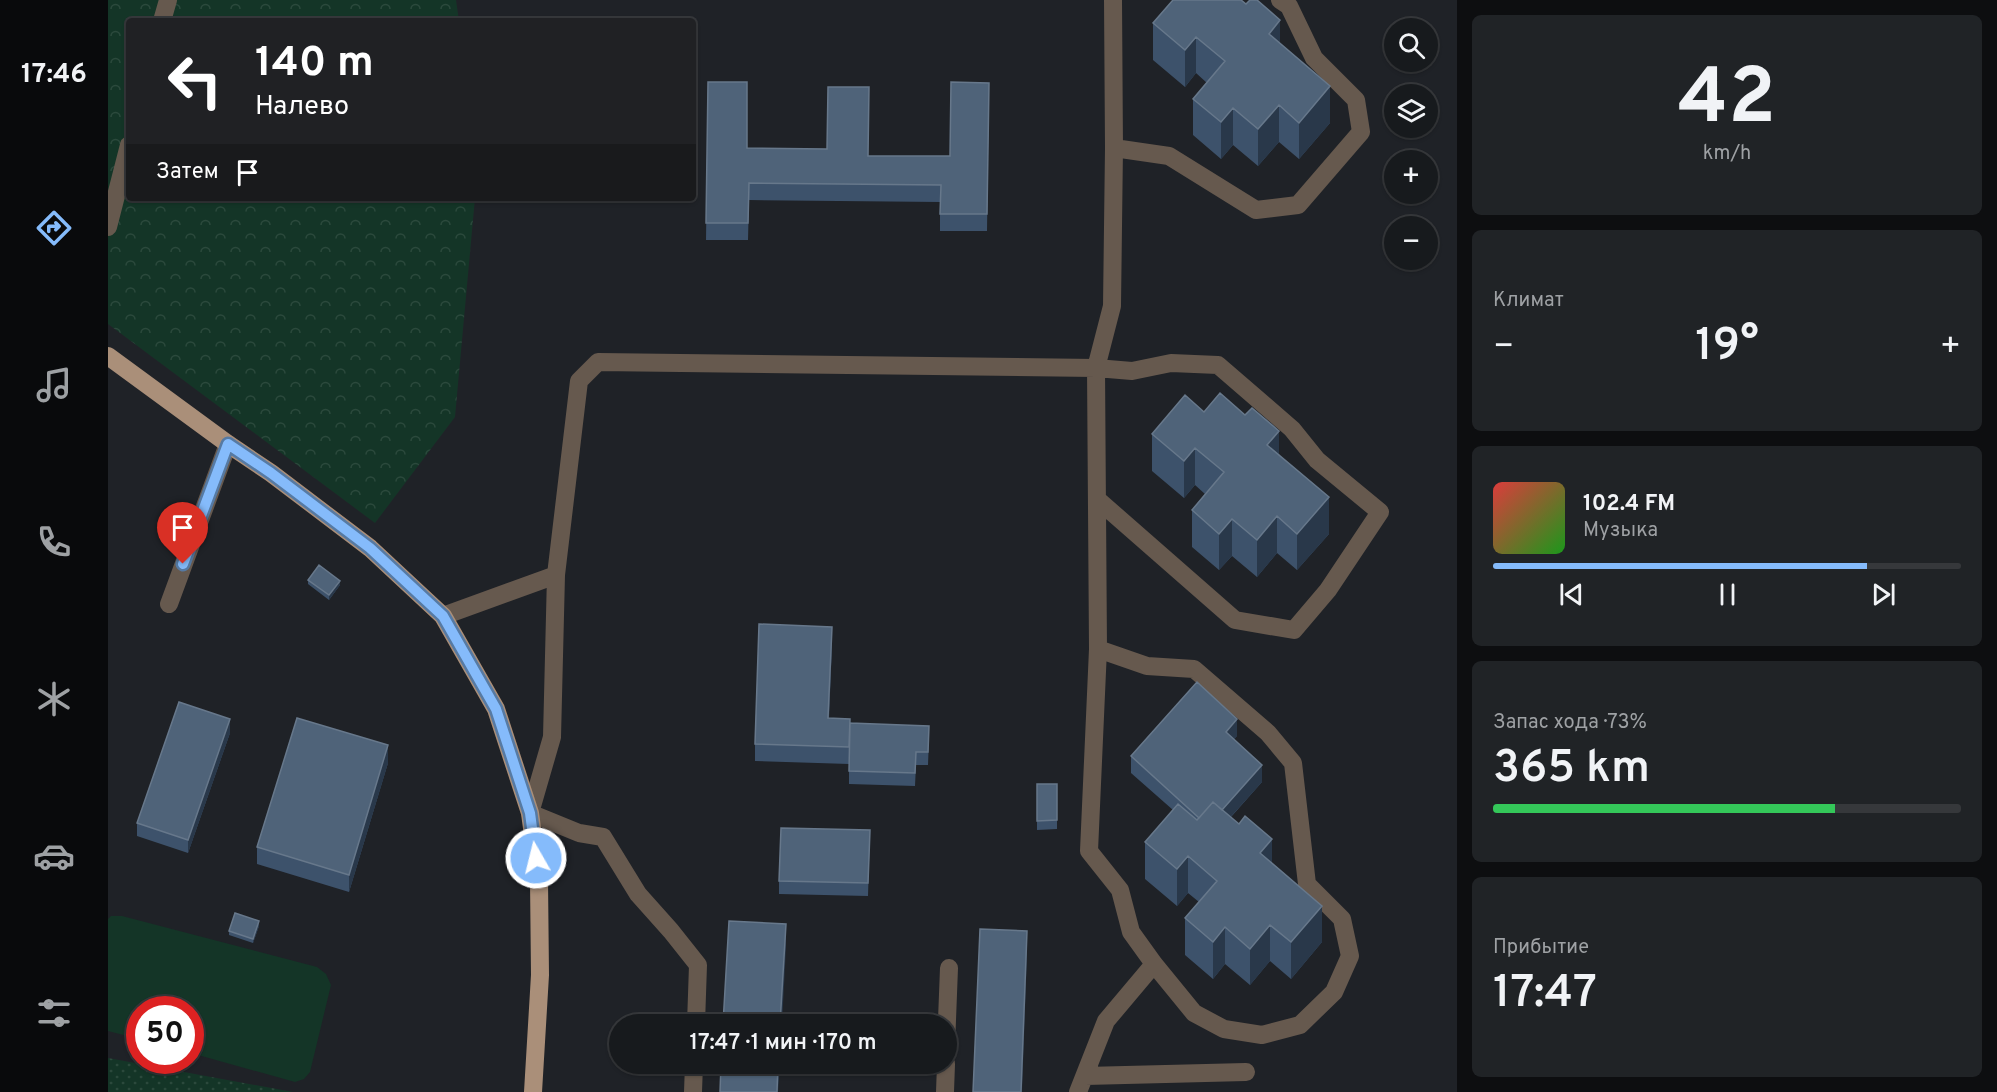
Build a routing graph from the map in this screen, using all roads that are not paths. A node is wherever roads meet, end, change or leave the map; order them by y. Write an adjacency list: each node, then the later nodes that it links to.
1 (168, 0): 4 (street)
2 (1113, 0): 5 (street)
3 (1280, 0): 5 (street)
4 (163, 18)
5 (1114, 148): 9 (street)
6 (126, 157): 7 (street)
7 (108, 227)
8 (108, 356): 10 (main road)
9 (1096, 368): 11 (street); 11 (street); 12 (street)
10 (228, 444): 13 (street); 14 (main road)
11 (1098, 500): 15 (street)
12 (556, 575): 14 (street); 16 (street)
13 (169, 604)
14 (443, 616): 16 (main road)
15 (1098, 649): 17 (street); 17 (street)
16 (530, 813): 19 (street); 25 (main road)
17 (1154, 964): 24 (street)
18 (949, 968): 20 (street)
19 (696, 1014)
20 (947, 1014)
21 (1246, 1072): 24 (street)
22 (694, 1074): 26 (street)
23 (946, 1074): 27 (street)
24 (1082, 1084)
25 (533, 1092)
26 (693, 1092)
27 (945, 1092)

